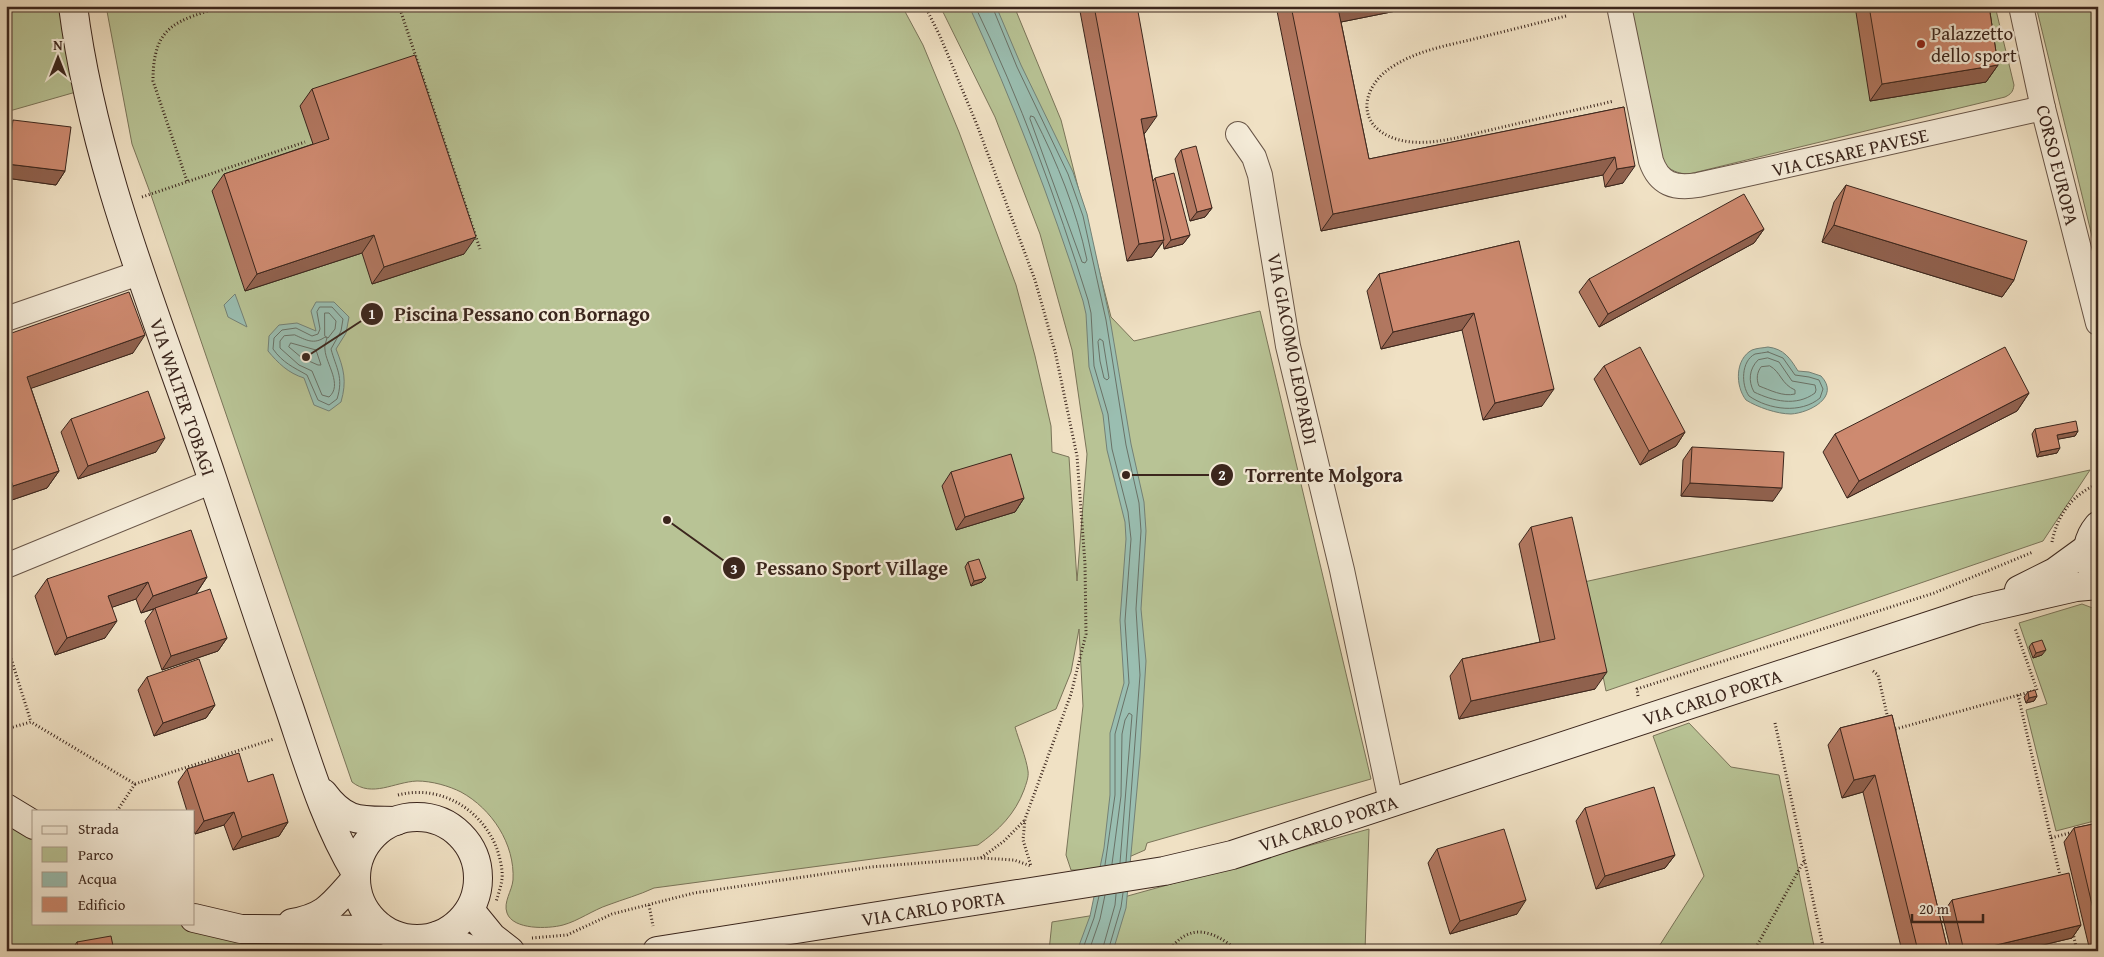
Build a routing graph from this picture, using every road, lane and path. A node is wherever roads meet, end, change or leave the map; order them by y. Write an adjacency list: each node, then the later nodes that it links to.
1 (73, 6): 13 (street, VIA WALTER TOBAGI)
2 (224, 6): 12 (path)
3 (399, 6): 14 (path)
4 (925, 6): 38 (path)
5 (1618, 6): 8 (street)
6 (2021, 6): 9 (street, CORSO EUROPA)
7 (1566, 16): 8 (path)
8 (1637, 96): 9 (street, VIA CESARE PAVESE)
9 (2043, 108): 17 (street, CORSO EUROPA)
10 (1238, 134): 34 (street, VIA GIACOMO LEOPARDI)
11 (306, 142): 12 (path)
12 (187, 181): 13 (path)
13 (118, 206): 15 (street, VIA WALTER TOBAGI)
14 (480, 249)
15 (139, 273): 16 (street); 18 (street, VIA WALTER TOBAGI)
16 (6, 319)
17 (2098, 323)
18 (213, 481): 20 (street); 31 (street, VIA WALTER TOBAGI)
19 (2093, 537): 21 (street); 23 (street, VIA CARLO PORTA)
20 (6, 566)
21 (2098, 577)
22 (2098, 585): 23 (street, VIA CARLO PORTA)
23 (1977, 610): 26 (street, VIA CARLO PORTA)
24 (2015, 627): 27 (path)
25 (6, 642): 28 (path)
26 (1853, 651): 27 (path); 34 (street, VIA CARLO PORTA)
27 (2018, 695): 41 (path)
28 (31, 722): 30 (path); 33 (path)
29 (1775, 723): 43 (path)
30 (6, 729)
31 (283, 739): 32 (street, VIA WALTER TOBAGI); 33 (path)
32 (314, 781): 36 (street, VIA WALTER TOBAGI); 44 (street, VIA WALTER TOBAGI)
33 (135, 784): 37 (path)
34 (1391, 802): 53 (street, VIA CARLO PORTA)
35 (6, 808): 39 (street)
36 (396, 808): 44 (street); 47 (street); 47 (path)
37 (117, 810)
38 (1025, 819): 42 (path); 42 (path)
39 (32, 824)
40 (2079, 831): 41 (path)
41 (2051, 838): 45 (path)
42 (981, 858): 46 (path)
43 (1805, 859): 58 (path); 59 (path)
44 (356, 876): 49 (street); 51 (street)
45 (2062, 883)
46 (649, 905): 53 (path); 54 (path)
47 (482, 908): 52 (street); 54 (street)
48 (195, 918): 49 (street)
49 (261, 929): 51 (street)
50 (2072, 929): 60 (path)
51 (383, 930): 52 (street)
52 (437, 936): 55 (street)
53 (655, 940)
54 (518, 944)
55 (470, 950)
56 (1169, 951): 57 (path)
57 (1238, 951)
58 (1754, 951)
59 (1824, 951)
60 (2077, 951)

